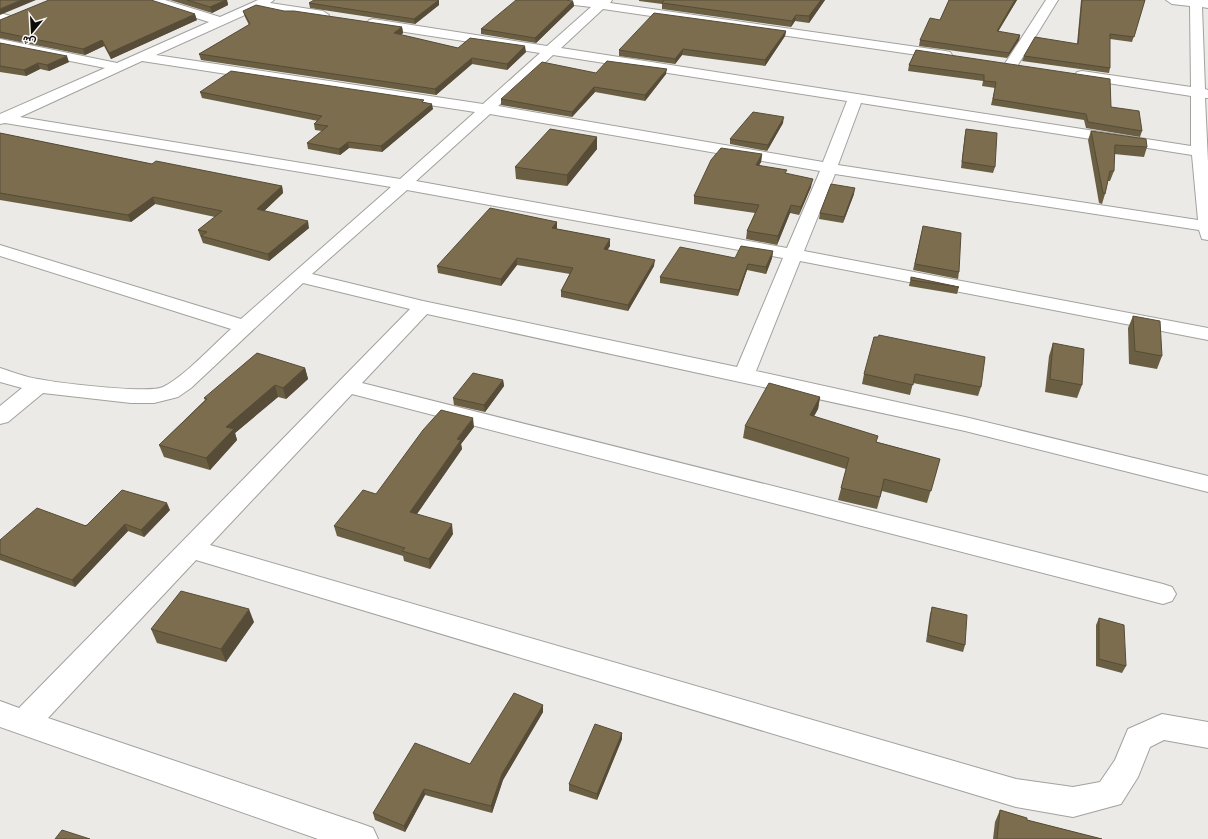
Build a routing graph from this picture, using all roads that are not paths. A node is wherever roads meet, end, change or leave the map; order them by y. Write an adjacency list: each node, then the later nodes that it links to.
1 (153, 0): 11 (street)
2 (566, 0): 6 (street)
3 (1052, 0): 18 (street)
4 (1172, 0): 7 (street)
5 (262, 2): 9 (street); 11 (street)
6 (603, 3): 14 (street); 15 (street)
7 (1202, 4): 22 (street)
8 (21, 13): 10 (street)
9 (334, 17)
10 (2, 19)
11 (219, 21): 16 (street)
12 (357, 21): 14 (street)
13 (0, 43): 19 (street)
14 (550, 51): 23 (street); 24 (street)
15 (957, 56)
16 (140, 57): 19 (street); 24 (street)
17 (995, 62): 18 (street)
18 (1011, 65): 20 (street)
19 (118, 67): 25 (street)
20 (1026, 67)
21 (1066, 73): 22 (street)
22 (1203, 94): 26 (street)
23 (855, 99): 26 (street); 27 (street)
24 (487, 109): 27 (street); 29 (street)
25 (1, 119): 29 (street)
26 (1199, 152): 28 (street)
27 (829, 168): 30 (street); 32 (street)
28 (1205, 176): 30 (street)
29 (404, 184): 32 (street); 33 (street)
30 (1207, 230)
31 (0, 250): 35 (street)
32 (793, 254): 36 (street); 38 (street)
33 (299, 276): 34 (street); 35 (street)
34 (423, 307): 38 (street); 40 (street)
35 (246, 327): 39 (street)
36 (1208, 334)
37 (0, 375): 39 (street)
38 (744, 375): 42 (street)
39 (38, 386): 41 (street)
40 (346, 386): 43 (street); 44 (street)
41 (0, 417)
42 (1208, 484)
43 (191, 549): 45 (street); 46 (street)
44 (1163, 594)
45 (12, 718): 47 (street)
46 (1208, 735)
47 (362, 839)

